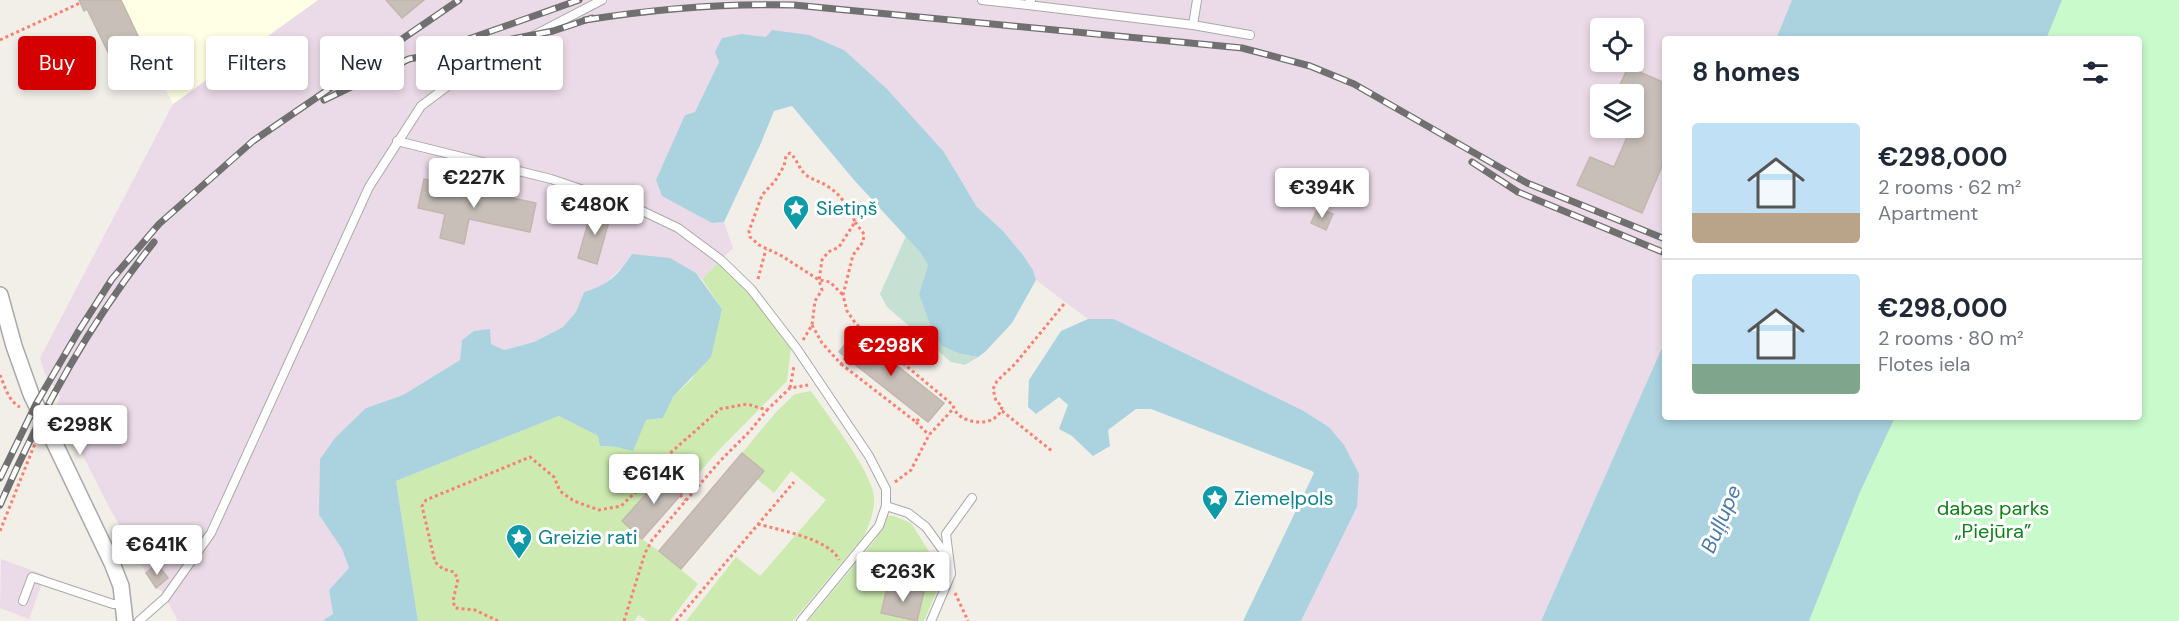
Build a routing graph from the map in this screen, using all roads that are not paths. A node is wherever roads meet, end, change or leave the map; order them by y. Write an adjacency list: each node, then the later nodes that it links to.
1 (602, 0): 7 (lane)
2 (982, 0): 4 (lane)
3 (1197, 0): 5 (lane)
4 (1030, 3): 5 (lane)
5 (1193, 25): 6 (lane)
6 (1250, 35)
7 (397, 141): 10 (lane); 15 (lane)
8 (0, 296): 13 (street)
9 (972, 498): 11 (lane)
10 (886, 506): 11 (lane); 16 (lane)
11 (949, 560): 17 (lane)
12 (23, 601): 13 (lane)
13 (124, 604): 14 (street)
14 (125, 621)
15 (139, 621)
16 (801, 621)
17 (931, 621)

